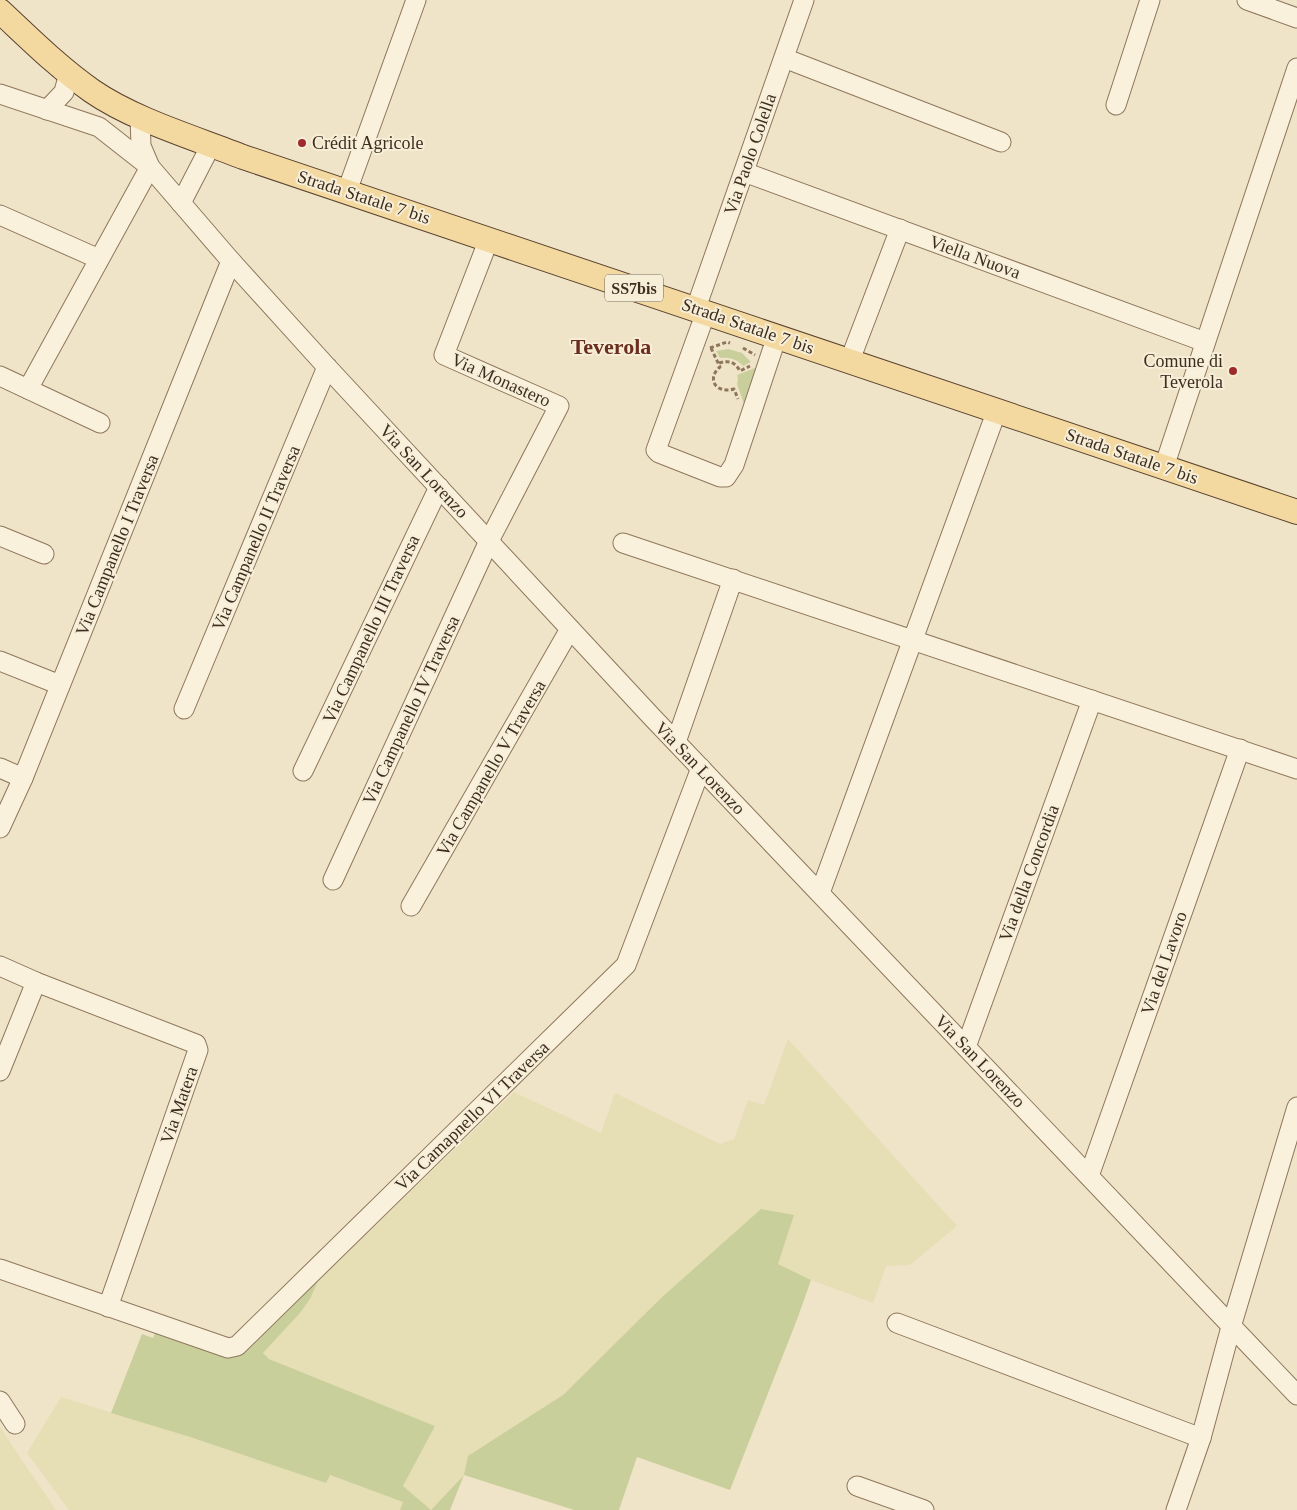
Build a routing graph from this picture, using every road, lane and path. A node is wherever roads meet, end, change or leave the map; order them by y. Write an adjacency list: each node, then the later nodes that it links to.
1 (416, 0): 18 (street)
2 (804, 0): 7 (street, Via Paolo Colella)
3 (1150, 0): 11 (street)
4 (1247, 0): 6 (street)
5 (0, 11): 9 (main road, Strada Statale 7 bis / SS7bis)
6 (1297, 18)
7 (784, 58): 14 (street); 17 (street, Via Paolo Colella)
8 (1297, 68): 27 (street)
9 (69, 73): 12 (street); 13 (main road, Strada Statale 7 bis / SS7bis)
10 (0, 94): 12 (street)
11 (1116, 105)
12 (47, 110): 16 (street)
13 (140, 117): 15 (main road, Strada Statale 7 bis / SS7bis); 16 (street, Via San Lorenzo)
14 (1001, 142)
15 (211, 145): 18 (main road, Strada Statale 7 bis / SS7bis); 19 (street)
16 (150, 167): 19 (street, Via San Lorenzo); 23 (street)
17 (744, 172): 21 (street, Viella Nuova); 25 (street, Via Paolo Colella)
18 (347, 191): 22 (main road, Strada Statale 7 bis / SS7bis)
19 (181, 202): 24 (street, Via San Lorenzo)
20 (0, 215): 23 (street)
21 (900, 229): 27 (street, Viella Nuova); 30 (street)
22 (489, 239): 25 (main road, Strada Statale 7 bis / SS7bis); 44 (street, Via Monastero)
23 (99, 259): 36 (street)
24 (231, 261): 34 (street, Via San Lorenzo); 51 (street, Via Campanello I Traversa)
25 (701, 310): 26 (main road, Strada Statale 7 bis / SS7bis); 26 (street, Via Paolo Colella)
26 (777, 336): 30 (main road, Strada Statale 7 bis / SS7bis)
27 (1205, 342): 40 (street)
28 (711, 347): 29 (path); 31 (path); 32 (path)
29 (706, 350)
30 (850, 360): 38 (main road, Strada Statale 7 bis / SS7bis)
31 (759, 361)
32 (719, 363): 33 (path); 37 (path)
33 (752, 364)
34 (327, 367): 41 (street, Via San Lorenzo); 53 (street, Via Campanello II Traversa)
35 (0, 376): 36 (street)
36 (28, 390): 39 (street)
37 (739, 403)
38 (997, 410): 40 (main road, Strada Statale 7 bis / SS7bis); 49 (street)
39 (100, 423)
40 (1164, 467): 42 (main road, Strada Statale 7 bis / SS7bis)
41 (439, 487): 44 (street, Via San Lorenzo); 59 (street, Via Campanello III Traversa)
42 (1297, 512)
43 (0, 536): 46 (street)
44 (489, 541): 48 (street, Via San Lorenzo); 62 (street, Via Campanello IV Traversa)
45 (623, 543): 47 (street)
46 (44, 554)
47 (733, 579): 49 (street); 54 (street)
48 (570, 629): 54 (street, Via San Lorenzo); 64 (street, Via Campanello V Traversa)
49 (913, 640): 52 (street); 63 (street)
50 (0, 661): 51 (street)
51 (60, 685): 60 (street, Via Campanello I Traversa)
52 (1092, 700): 55 (street); 67 (street, Via della Concordia)
53 (184, 710)
54 (676, 742): 57 (street, Via San Lorenzo)
55 (1240, 749): 58 (street); 70 (street, Via del Lavoro)
56 (0, 768): 60 (street)
57 (701, 768): 63 (street, Via San Lorenzo); 72 (street, Via Camapnello VI Traversa)
58 (1297, 769)
59 (303, 771)
60 (23, 778): 61 (street, Via Campanello I Traversa)
61 (0, 828)
62 (333, 880)
63 (820, 894): 67 (street, Via San Lorenzo)
64 (411, 906)
65 (0, 966): 66 (street, Via Matera)
66 (36, 982): 68 (street); 72 (street, Via Matera)
67 (966, 1047): 70 (street, Via San Lorenzo)
68 (0, 1071)
69 (1297, 1107): 74 (street)
70 (1089, 1176): 74 (street, Via San Lorenzo)
71 (0, 1269): 72 (street, Via Camapnello VI Traversa)
72 (108, 1307)
73 (897, 1323): 78 (street)
74 (1231, 1327): 75 (street, Via San Lorenzo); 78 (street)
75 (1297, 1396)
76 (0, 1401): 77 (street)
77 (15, 1424)
78 (1201, 1438): 81 (street)
79 (857, 1486): 80 (street)
80 (924, 1510)
81 (1176, 1510)

